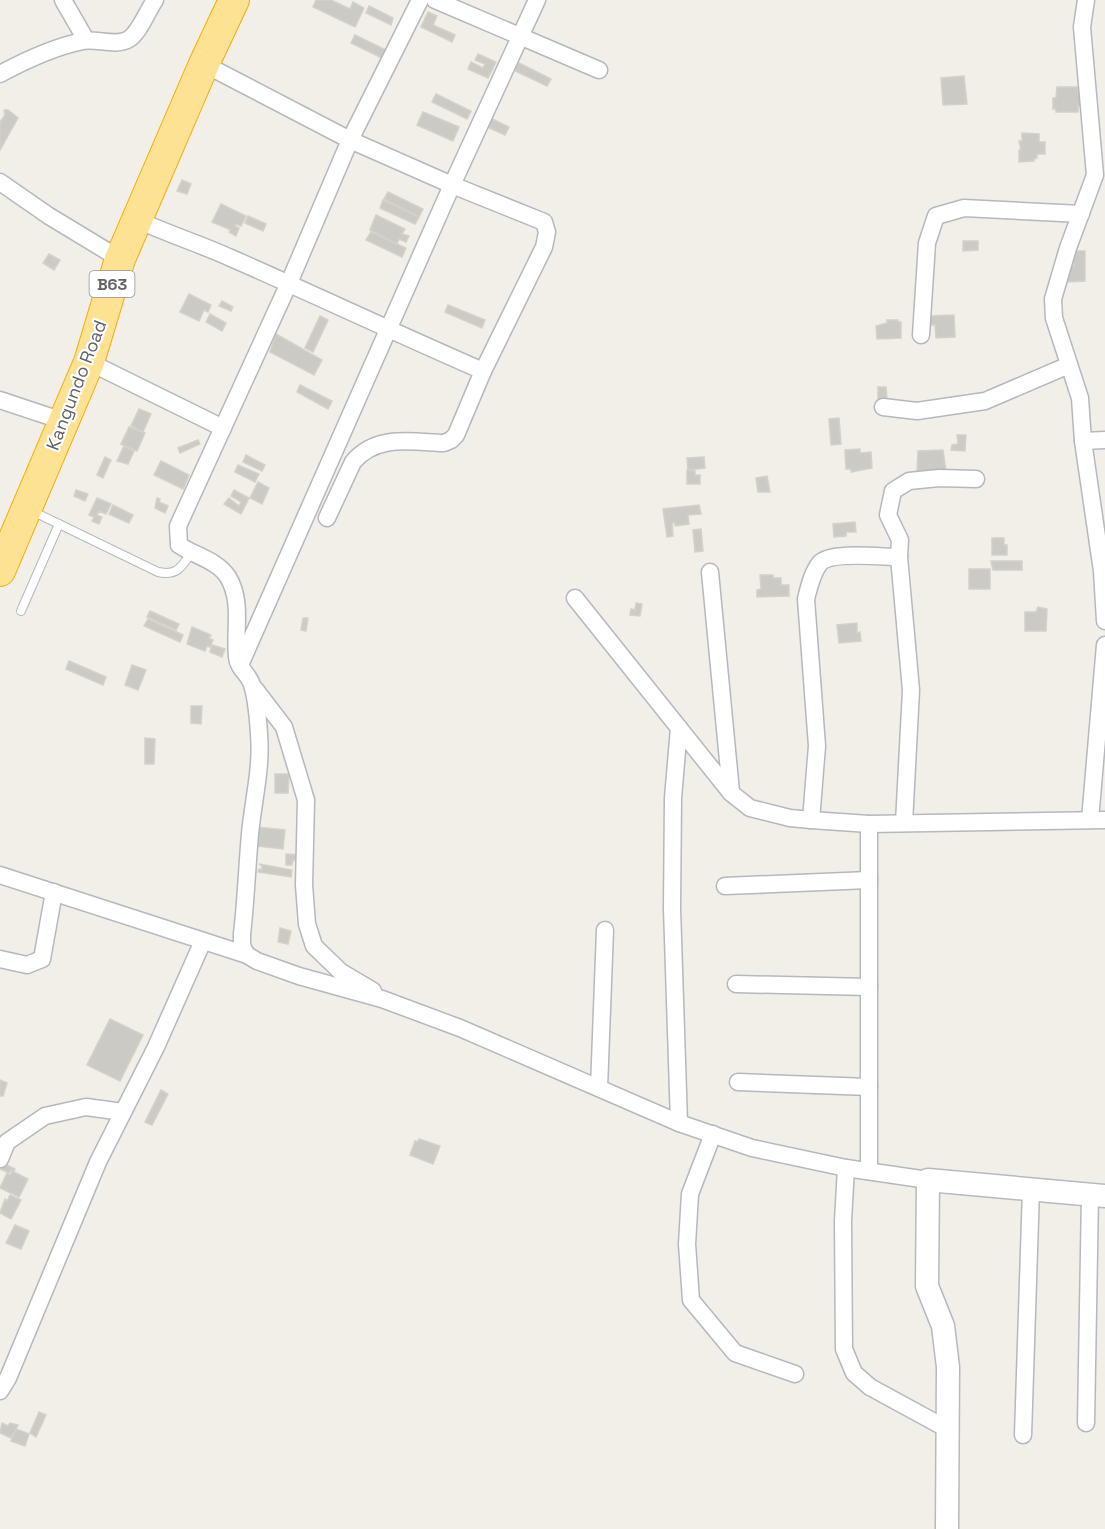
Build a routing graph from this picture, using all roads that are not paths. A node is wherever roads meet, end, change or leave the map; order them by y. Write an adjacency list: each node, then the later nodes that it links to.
1 (63, 0): 9 (street)
2 (155, 0): 9 (street)
3 (234, 0): 10 (highway, Kangundo Road / B63)
4 (420, 0): 13 (street)
5 (435, 0): 8 (street)
6 (537, 0): 8 (street)
7 (1086, 0): 14 (street)
8 (520, 38): 11 (street); 16 (street)
9 (86, 40): 12 (street)
10 (204, 64): 13 (street); 18 (highway, Kangundo Road / B63)
11 (599, 70)
12 (0, 74)
13 (350, 140): 16 (street); 20 (street)
14 (1100, 175): 17 (street)
15 (0, 182): 19 (street)
16 (452, 185): 21 (street); 25 (street)
17 (1081, 214): 22 (street); 24 (street)
18 (138, 220): 19 (highway, Kangundo Road / B63); 20 (street)
19 (120, 259): 23 (highway, Kangundo Road / B63)
20 (289, 283): 21 (street); 29 (street)
21 (388, 330): 25 (street); 32 (street)
22 (921, 335)
23 (88, 362): 28 (highway, Kangundo Road / B63); 29 (street)
24 (1070, 365): 27 (street); 31 (street)
25 (483, 371): 33 (street)
26 (0, 400): 28 (street)
27 (883, 406)
28 (63, 421): 37 (highway, Kangundo Road / B63)
29 (223, 428): 38 (street)
30 (1105, 440): 31 (street)
31 (1083, 441): 44 (street)
32 (335, 452): 33 (street); 46 (street)
33 (359, 455): 35 (street)
34 (976, 479): 39 (street)
35 (327, 518)
36 (59, 524): 37 (lane); 38 (lane); 43 (lane)
37 (14, 527): 40 (highway, Kangundo Road / B63)
38 (192, 552): 46 (street)
39 (899, 557): 50 (street); 52 (street)
40 (0, 571)
41 (710, 572): 49 (street)
42 (575, 598): 48 (street)
43 (21, 611)
44 (1105, 621)
45 (1105, 645): 51 (street)
46 (240, 667): 47 (street)
47 (252, 686): 60 (street); 64 (street)
48 (679, 728): 49 (street); 69 (street)
49 (731, 793): 50 (street)
50 (811, 820): 53 (street)
51 (1097, 820): 52 (street)
52 (904, 823): 53 (street)
53 (868, 824): 55 (street)
54 (0, 875): 57 (street)
55 (869, 880): 56 (street); 63 (street)
56 (725, 886)
57 (54, 892): 59 (street); 61 (street)
58 (605, 930): 67 (street)
59 (203, 940): 60 (street); 68 (street)
60 (247, 955): 64 (street)
61 (0, 959)
62 (736, 984): 63 (street)
63 (869, 987): 66 (street)
64 (382, 999): 67 (street)
65 (738, 1082): 66 (street)
66 (869, 1087): 73 (street)
67 (599, 1088): 69 (street)
68 (123, 1112): 71 (street); 78 (street)
69 (679, 1123): 70 (street)
70 (713, 1134): 72 (street); 77 (street)
71 (0, 1159)
72 (846, 1168): 73 (street); 80 (street)
73 (869, 1170): 74 (street)
74 (928, 1180): 75 (street); 80 (street)
75 (1031, 1189): 76 (street); 81 (street)
76 (1097, 1196): 79 (street)
77 (795, 1374)
78 (0, 1391)
79 (1086, 1423)
80 (949, 1430): 82 (street)
81 (1023, 1435)
82 (947, 1529)

